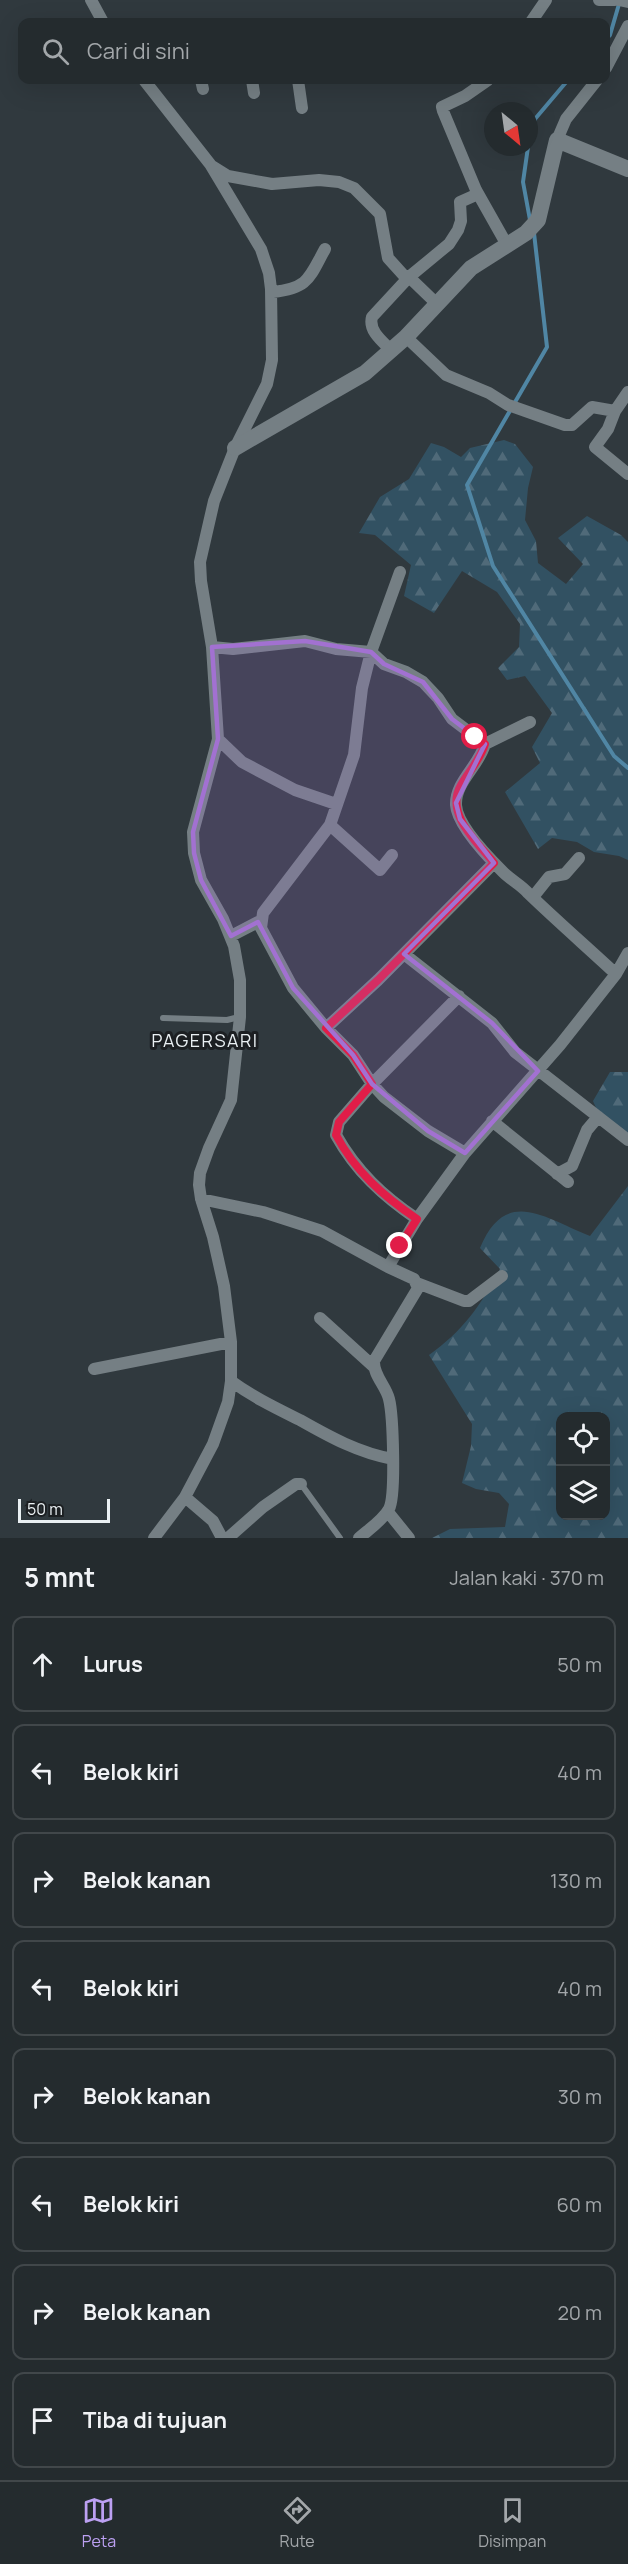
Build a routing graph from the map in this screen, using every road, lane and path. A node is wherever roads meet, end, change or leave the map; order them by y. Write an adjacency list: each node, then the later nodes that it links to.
1 (91, 0): 5 (street)
2 (546, 0): 6 (street)
3 (599, 0): 4 (street)
4 (622, 1)
5 (101, 18)
6 (534, 18)
7 (628, 26): 8 (street)
8 (610, 60)
9 (147, 84): 17 (street)
10 (253, 84): 14 (street)
11 (299, 84): 15 (street)
12 (482, 84): 19 (street)
13 (594, 84): 16 (street)
14 (254, 93)
15 (302, 108)
16 (557, 140): 18 (street); 20 (street)
17 (210, 164): 22 (street); 23 (street)
18 (628, 169)
19 (478, 194): 20 (street); 22 (street)
20 (507, 245): 24 (street)
21 (326, 249): 23 (street)
22 (408, 278): 24 (street); 26 (street)
23 (271, 289): 29 (street)
24 (436, 304): 25 (street)
25 (406, 337): 26 (street); 28 (street)
26 (392, 351): 29 (street)
27 (628, 392): 28 (street)
28 (615, 411): 30 (street)
29 (235, 448): 32 (street)
30 (628, 474)
31 (400, 572): 33 (street)
32 (212, 647): 33 (street); 35 (street)
33 (371, 652): 36 (street); 37 (street)
34 (530, 722): 36 (street)
35 (218, 739): 37 (street); 44 (street)
36 (485, 744): 41 (street)
37 (336, 804): 38 (street)
38 (330, 825): 39 (street); 43 (street)
39 (392, 855)
40 (579, 858): 42 (street)
41 (494, 863): 42 (street); 46 (street)
42 (532, 897): 47 (street)
43 (260, 921): 44 (street); 51 (street)
44 (231, 936): 49 (street)
45 (628, 953): 47 (street)
46 (404, 954): 48 (street); 51 (street)
47 (616, 974): 52 (street)
48 (459, 996): 52 (street); 53 (street)
49 (240, 1017): 50 (lane); 60 (street)
50 (163, 1018)
51 (326, 1028): 53 (street)
52 (538, 1071): 54 (street); 55 (street)
53 (372, 1084): 57 (street); 61 (street)
54 (598, 1117): 56 (street); 58 (street)
55 (492, 1121): 57 (street); 58 (street)
56 (628, 1140)
57 (465, 1153): 61 (street)
58 (557, 1174): 59 (street)
59 (568, 1182)
60 (201, 1199): 62 (street); 66 (street)
61 (417, 1219): 62 (street)
62 (388, 1267): 64 (street)
63 (502, 1276): 64 (street)
64 (417, 1283): 67 (street)
65 (320, 1318): 67 (street)
66 (231, 1342): 68 (street); 69 (street)
67 (374, 1366): 70 (street)
68 (94, 1369)
69 (231, 1381): 70 (street); 72 (street)
70 (393, 1459): 73 (street)
71 (301, 1484): 76 (street); 77 (lane)
72 (185, 1497): 74 (street); 75 (street)
73 (388, 1512): 78 (street); 79 (street)
74 (154, 1538)
75 (222, 1538)
76 (228, 1538)
77 (340, 1538)
78 (359, 1538)
79 (409, 1538)

